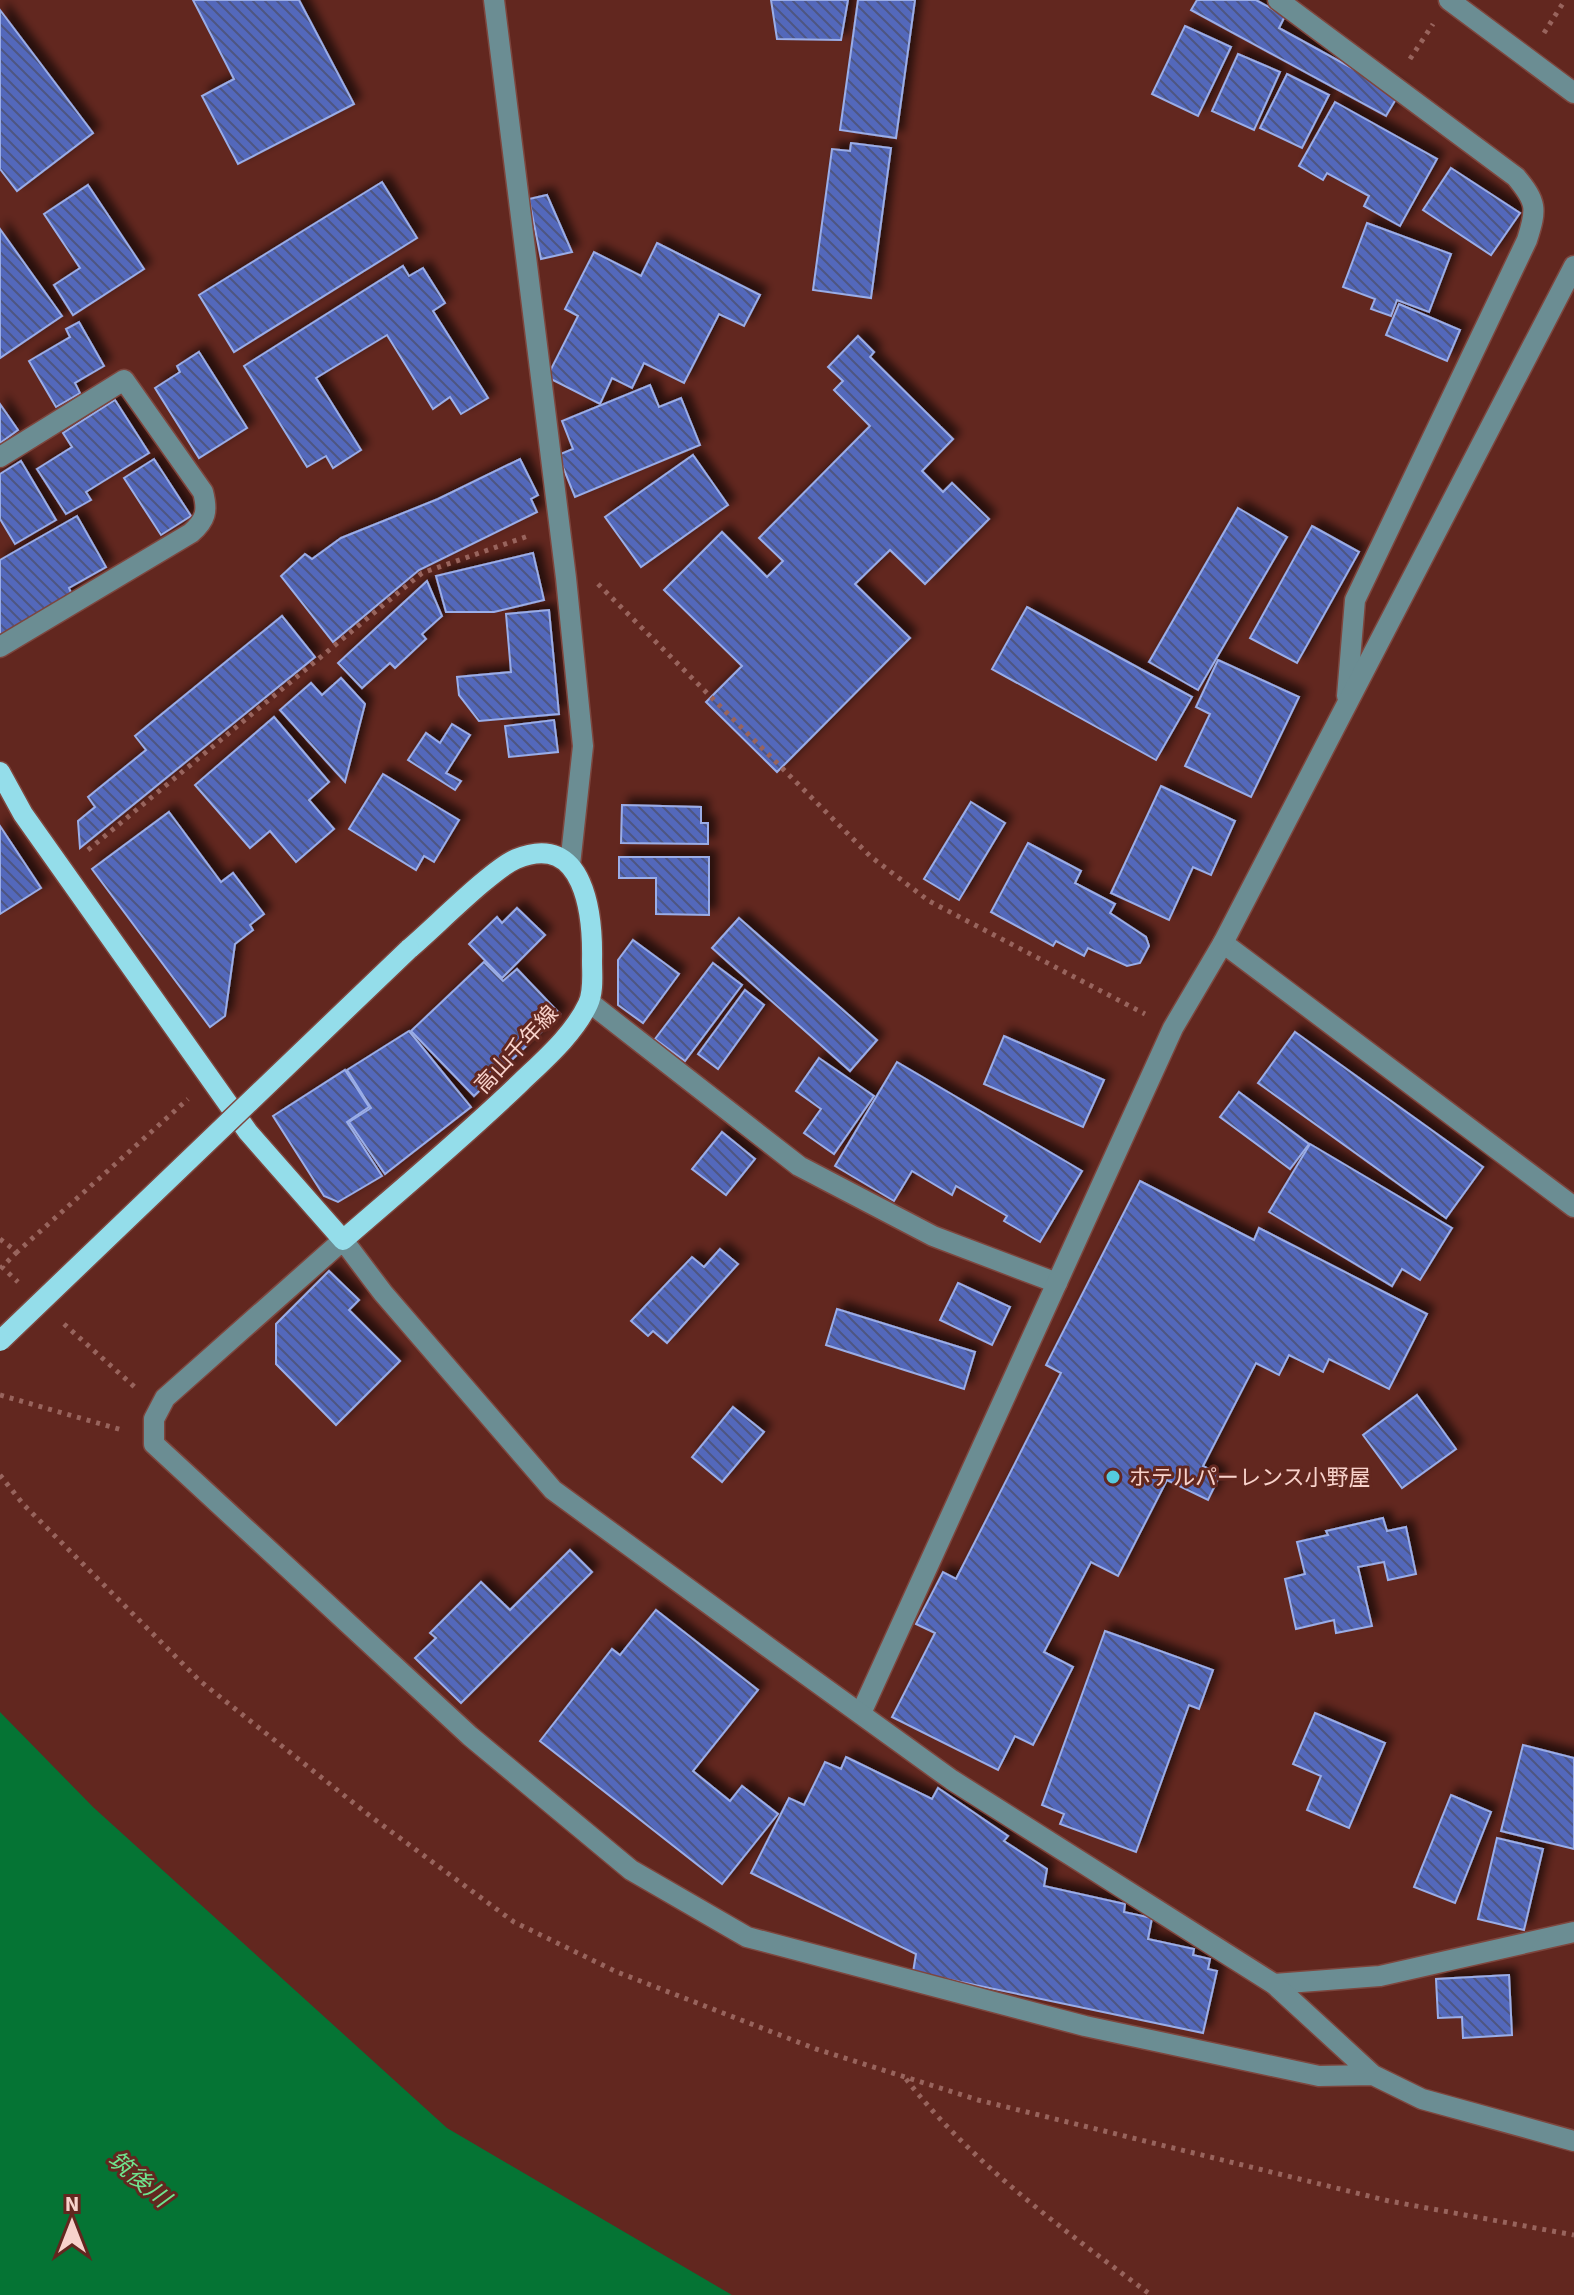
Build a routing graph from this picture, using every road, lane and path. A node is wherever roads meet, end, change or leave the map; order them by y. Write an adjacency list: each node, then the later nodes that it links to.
1 (494, 0): 8 (street)
2 (1278, 0): 4 (street)
3 (1449, 0): 4 (path); 5 (street)
4 (1393, 85): 11 (street)
5 (1574, 93)
6 (1574, 266): 11 (street)
7 (0, 457): 10 (street)
8 (559, 528): 9 (street); 14 (path)
9 (566, 578): 13 (street); 17 (path)
10 (0, 647)
11 (1347, 704): 15 (street)
12 (0, 772): 14 (main road)
13 (570, 865): 16 (main road, 高山千年線); 27 (main road, bridge)
14 (63, 871): 18 (main road)
15 (1223, 943): 17 (street); 19 (street)
16 (589, 1002): 21 (main road, 高山千年線); 24 (street)
17 (1173, 1028): 24 (street)
18 (211, 1078): 21 (main road); 22 (path)
19 (1574, 1207)
20 (0, 1239): 22 (path)
21 (343, 1240): 29 (street); 31 (street)
22 (17, 1252): 23 (path)
23 (1, 1267): 25 (path)
24 (1057, 1283): 31 (street)
25 (26, 1288)
26 (60, 1320): 29 (path)
27 (0, 1341)
28 (0, 1395): 30 (path)
29 (160, 1407): 30 (street)
30 (154, 1431): 34 (street)
31 (861, 1713): 33 (street)
32 (1574, 1932): 33 (street)
33 (1274, 1984): 34 (street)
34 (1373, 2075): 36 (street)
35 (906, 2078): 37 (path)
36 (1574, 2141)
37 (1151, 2295)

